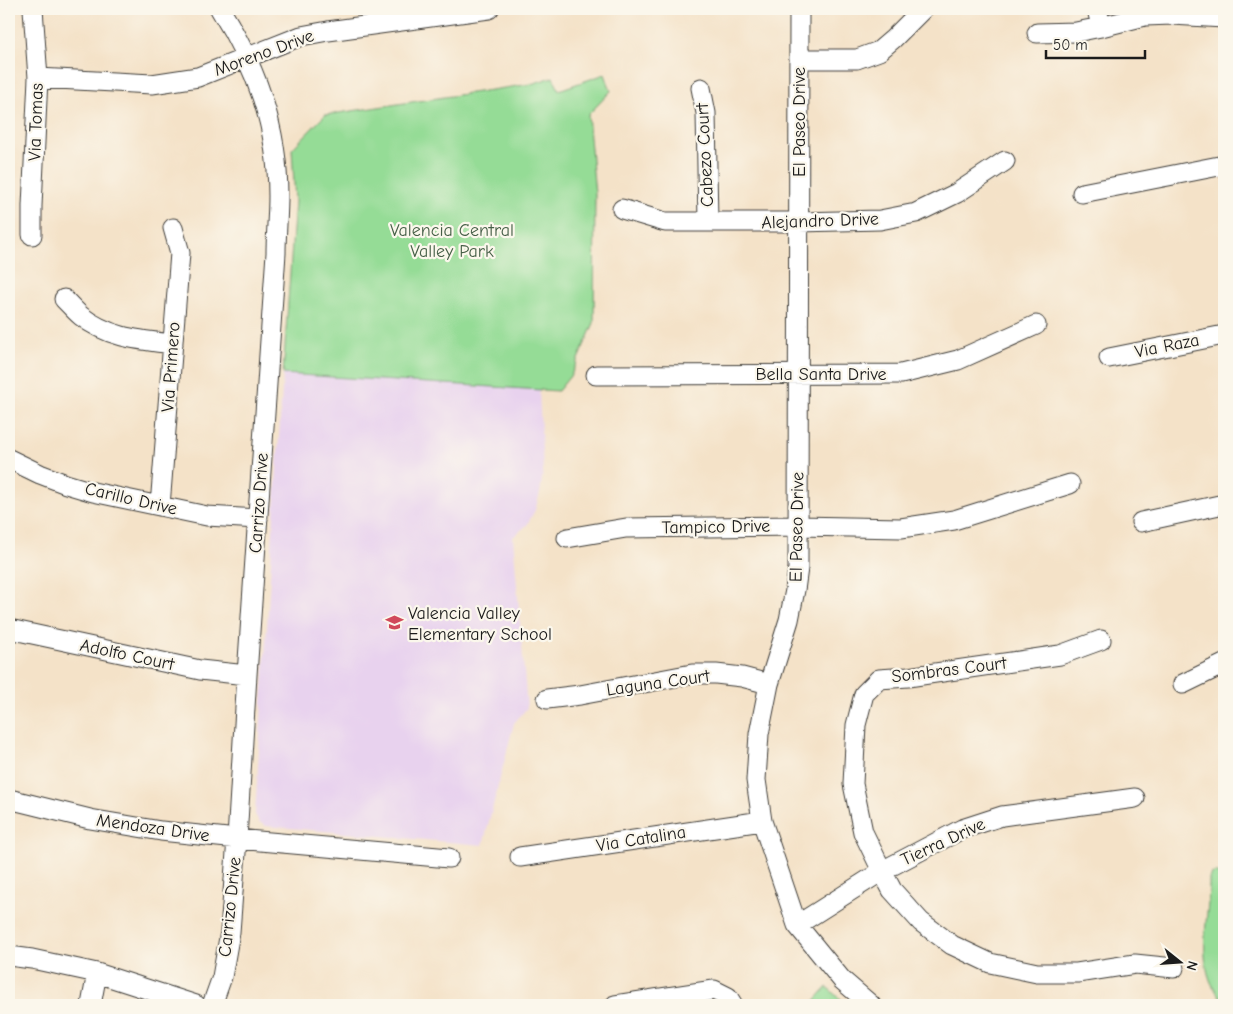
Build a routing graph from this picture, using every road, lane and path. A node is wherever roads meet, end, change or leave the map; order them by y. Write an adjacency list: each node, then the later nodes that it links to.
1 (33, 9): 11 (street, Via Tomas)
2 (220, 9): 9 (street, Carrizo Drive)
3 (489, 9): 9 (street, Moreno Drive)
4 (799, 9): 10 (street, El Paseo Drive)
5 (923, 9): 10 (street)
6 (1099, 18): 7 (street); 8 (street)
7 (1224, 18)
8 (1037, 33)
9 (248, 58): 11 (street, Moreno Drive); 32 (street, Carrizo Drive)
10 (799, 59): 18 (street, El Paseo Drive)
11 (38, 78): 20 (street, Via Tomas)
12 (701, 88): 17 (street, Cabezo Court)
13 (1005, 161): 18 (street, Alejandro Drive)
14 (1224, 165): 15 (street)
15 (1082, 193)
16 (622, 209): 17 (street, Alejandro Drive)
17 (708, 222): 18 (street, Alejandro Drive)
18 (799, 222): 26 (street, El Paseo Drive)
19 (173, 228): 24 (street, Via Primero)
20 (32, 235)
21 (64, 299): 24 (street)
22 (1036, 325): 26 (street, Bella Santa Drive)
23 (1224, 335): 25 (street, Via Raza)
24 (173, 344): 31 (street, Via Primero)
25 (1109, 358)
26 (798, 374): 27 (street, Bella Santa Drive); 34 (street, El Paseo Drive)
27 (596, 375)
28 (9, 459): 31 (street, Carillo Drive)
29 (1070, 484): 34 (street, Tampico Drive)
30 (1224, 504): 33 (street)
31 (160, 506): 32 (street, Carillo Drive)
32 (258, 519): 39 (street, Carrizo Drive)
33 (1141, 522)
34 (798, 526): 35 (street, Tampico Drive); 40 (street, El Paseo Drive)
35 (567, 538)
36 (9, 629): 39 (street, Adolfo Court)
37 (1102, 640): 49 (street, Sombras Court)
38 (1224, 664): 41 (street)
39 (247, 674): 46 (street, Carrizo Drive)
40 (769, 684): 42 (street, Laguna Court); 45 (street, El Paseo Drive)
41 (1183, 684)
42 (547, 699)
43 (1135, 798): 49 (street, Tierra Drive)
44 (9, 799): 46 (street, Mendoza Drive)
45 (762, 821): 47 (street, Via Catalina); 50 (street, El Paseo Drive)
46 (237, 839): 48 (street, Mendoza Drive); 56 (street, Carrizo Drive)
47 (520, 857)
48 (449, 858)
49 (882, 871): 50 (street, Tierra Drive); 52 (street, Sombras Court)
50 (797, 925): 59 (street, El Paseo Drive)
51 (9, 956): 53 (street)
52 (1174, 968)
53 (97, 973): 54 (street); 55 (street)
54 (91, 1005)
55 (196, 1005)
56 (212, 1005)
57 (615, 1005): 58 (street)
58 (733, 1005)
59 (871, 1005)

